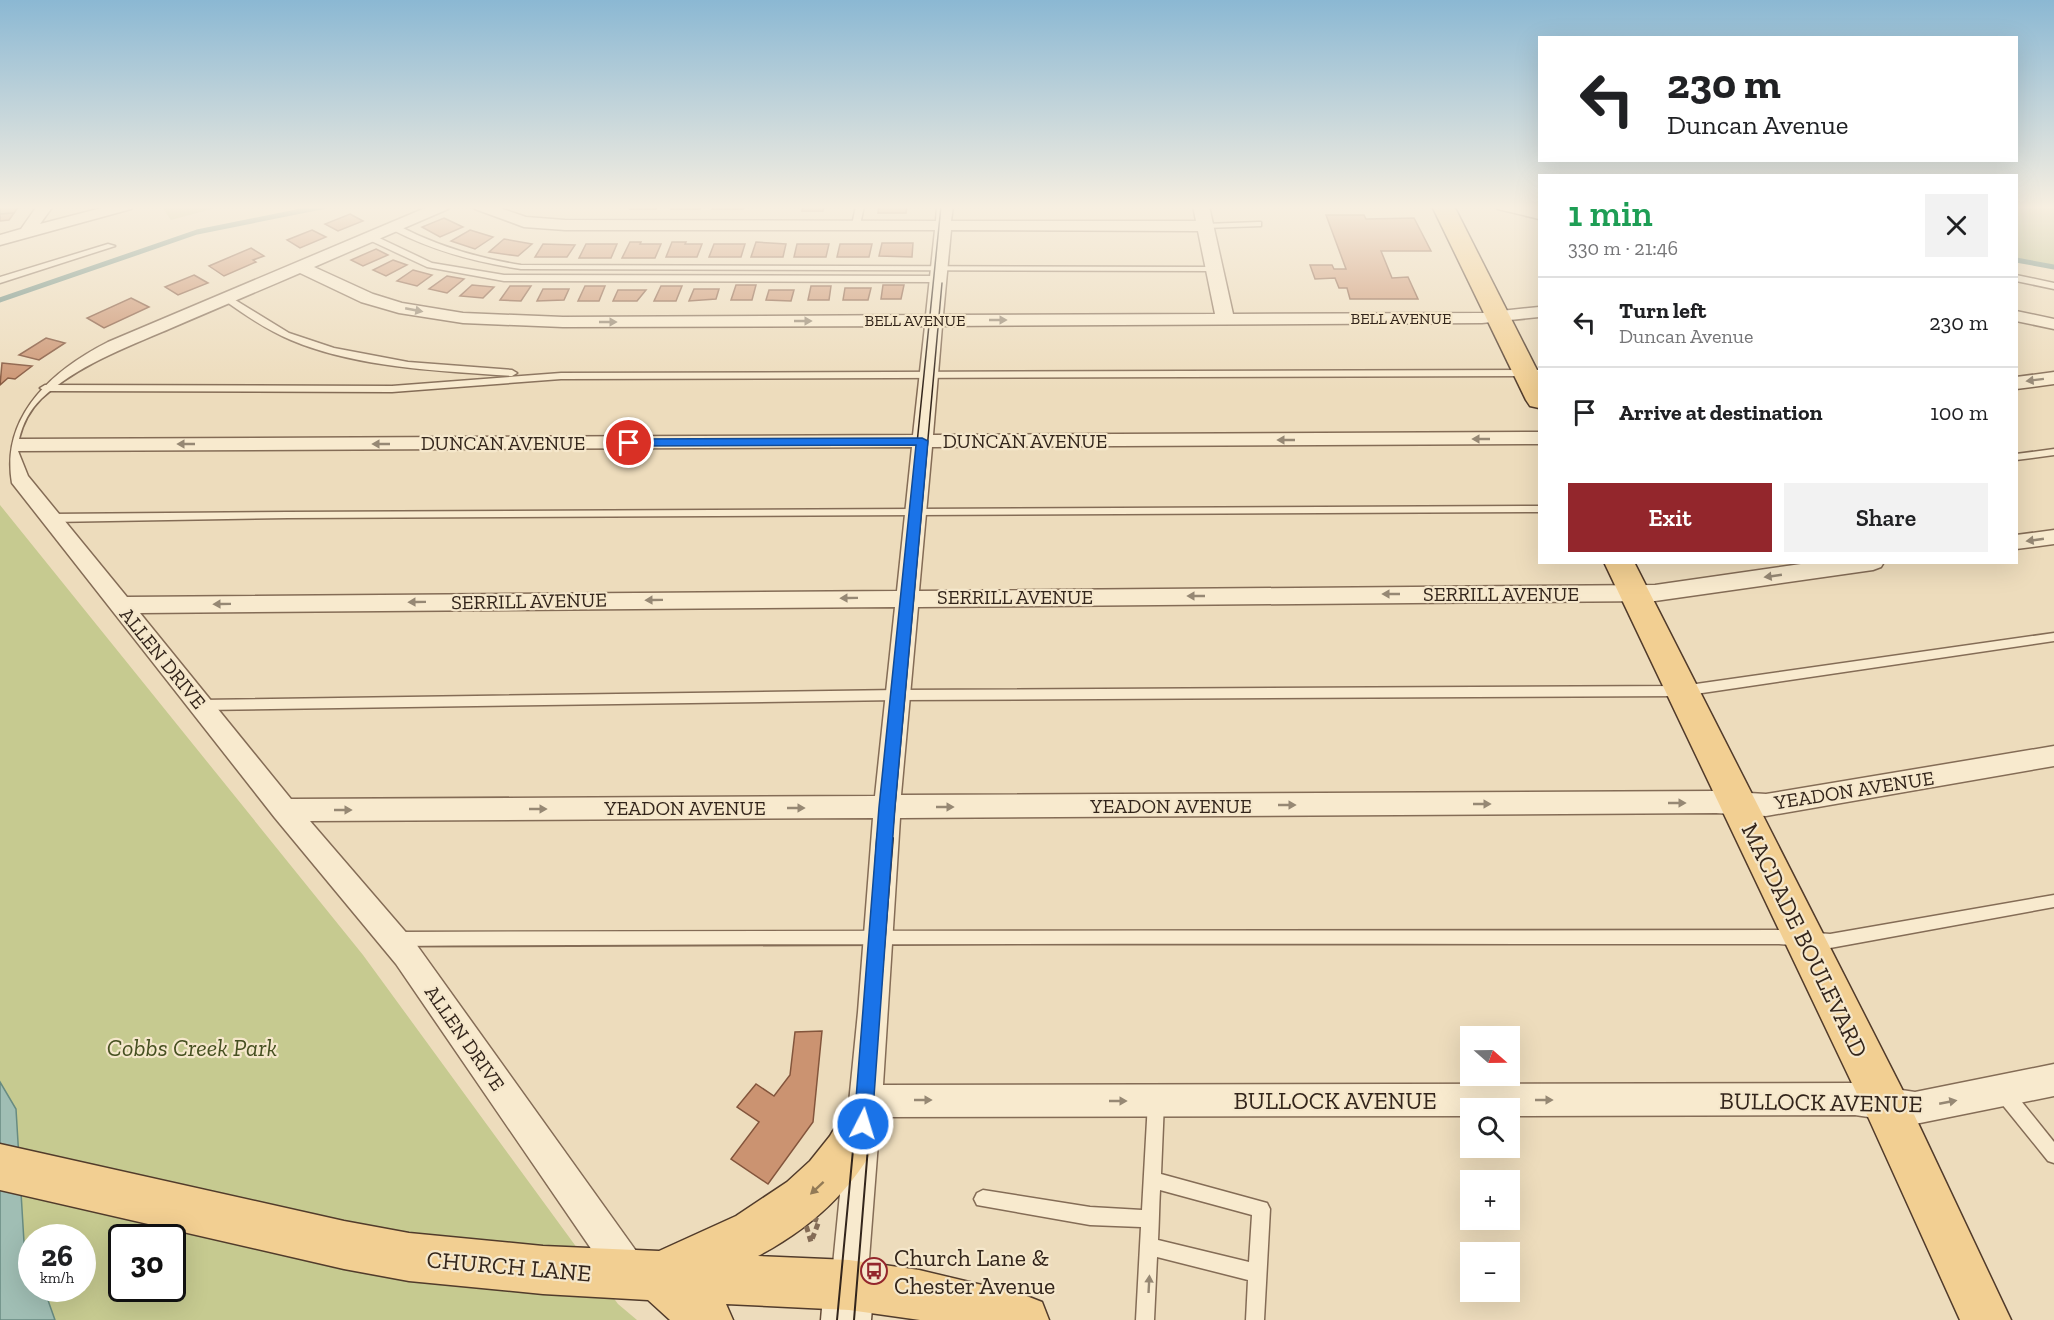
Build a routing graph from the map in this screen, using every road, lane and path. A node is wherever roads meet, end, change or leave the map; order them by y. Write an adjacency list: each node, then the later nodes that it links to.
1 (40, 268): 11 (lane)
2 (300, 268): 13 (street)
3 (302, 268): 18 (street, BELL AVENUE, one-way to 18)
4 (445, 268): 9 (lane)
5 (563, 268): 9 (lane)
6 (939, 268): 9 (street)
7 (1474, 268): 15 (main road)
8 (1215, 269): 9 (lane); 17 (street)
9 (938, 273): 18 (street)
10 (2018, 278): 12 (lane)
11 (0, 280)
12 (2054, 286)
13 (227, 298): 22 (lane); 25 (street)
14 (1538, 312): 15 (street, BELL AVENUE)
15 (1498, 316): 17 (street, BELL AVENUE); 20 (main road)
16 (2018, 318): 19 (street)
17 (1226, 319): 18 (street, BELL AVENUE, one-way to 17)
18 (934, 320): 21 (street)
19 (2054, 324)
20 (1533, 374): 21 (lane); 26 (main road)
21 (928, 375): 22 (lane); 28 (street)
22 (561, 376): 25 (lane)
23 (2054, 378): 24 (street, one-way to 24)
24 (2018, 383)
25 (45, 388): 29 (street)
26 (1538, 396)
27 (1538, 438): 28 (street, DUNCAN AVENUE, one-way to 28)
28 (922, 441): 29 (street, DUNCAN AVENUE, one-way to 29); 33 (street)
29 (7, 445): 34 (street, ALLEN DRIVE)
30 (2054, 452): 31 (lane)
31 (2018, 457)
32 (1538, 509): 33 (lane)
33 (915, 513): 34 (lane); 40 (street)
34 (51, 518): 41 (street, ALLEN DRIVE)
35 (2054, 537): 36 (street, one-way to 36)
36 (2018, 542)
37 (1620, 564): 39 (main road, MACDADE BOULEVARD)
38 (1859, 564): 39 (street, SERRILL AVENUE, one-way to 39)
39 (1634, 593): 40 (street, SERRILL AVENUE, one-way to 40); 43 (main road, MACDADE BOULEVARD)
40 (907, 597): 41 (street, SERRILL AVENUE, one-way to 41); 44 (street)
41 (120, 605): 45 (street, ALLEN DRIVE)
42 (2054, 637): 43 (lane)
43 (1682, 691): 44 (lane); 47 (main road, MACDADE BOULEVARD)
44 (898, 695): 45 (lane); 48 (street)
45 (201, 705): 49 (street, ALLEN DRIVE)
46 (2054, 756): 47 (street, YEADON AVENUE)
47 (1738, 803): 48 (street, YEADON AVENUE, one-way to 47); 53 (main road, MACDADE BOULEVARD)
48 (887, 807): 49 (street, YEADON AVENUE, one-way to 48); 51 (street)
49 (284, 810): 52 (street, ALLEN DRIVE)
50 (2054, 901): 53 (lane)
51 (878, 936): 52 (lane); 53 (lane); 58 (street)
52 (394, 939): 66 (street, ALLEN DRIVE)
53 (1804, 939): 57 (main road, MACDADE BOULEVARD)
54 (2054, 1080): 55 (street, BULLOCK AVENUE)
55 (2003, 1091): 57 (street, BULLOCK AVENUE, one-way to 55); 59 (lane)
56 (1156, 1101): 57 (street, BULLOCK AVENUE, one-way to 57); 58 (street, BULLOCK AVENUE, one-way to 56); 61 (lane)
57 (1885, 1103): 72 (main road, MACDADE BOULEVARD)
58 (864, 1112): 66 (main road, one-way to 66); 67 (street)
59 (2054, 1155)
60 (0, 1167): 66 (main road, CHURCH LANE)
61 (1154, 1180): 63 (lane); 65 (lane)
62 (983, 1199): 63 (lane)
63 (1152, 1219): 64 (lane)
64 (1150, 1248): 65 (lane); 70 (lane, one-way to 64)
65 (1257, 1273): 71 (lane)
66 (645, 1275): 67 (main road, CHURCH LANE); 69 (main road)
67 (847, 1303): 68 (main road, CHURCH LANE)
68 (1013, 1319)
69 (708, 1320)
70 (1145, 1320)
71 (1255, 1320)
72 (1986, 1320)

